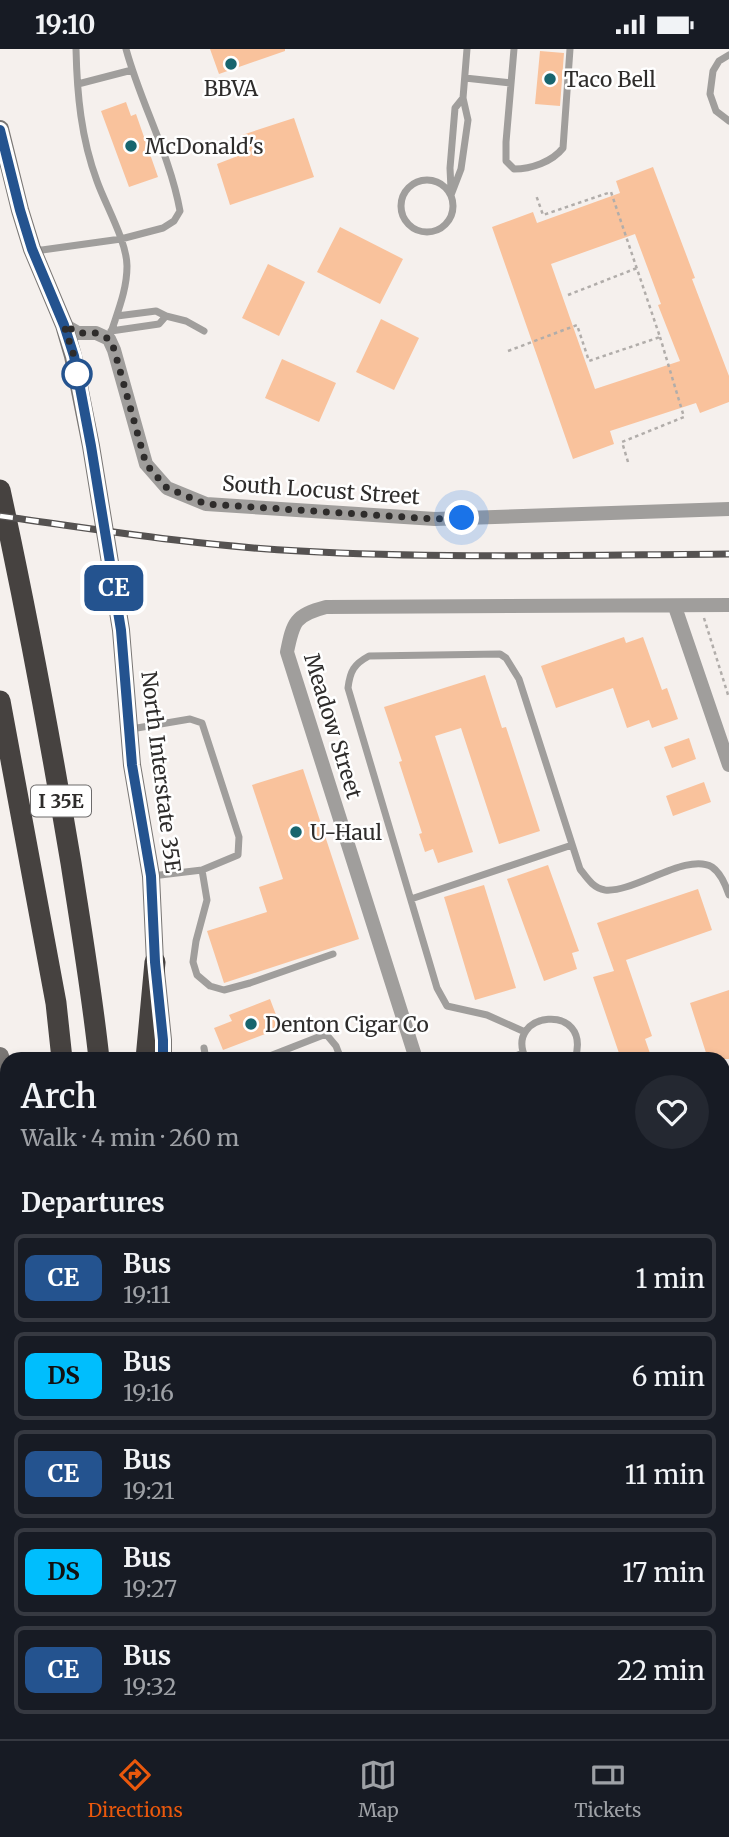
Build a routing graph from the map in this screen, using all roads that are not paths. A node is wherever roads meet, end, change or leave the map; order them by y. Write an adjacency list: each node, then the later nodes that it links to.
1 (76, 49): 10 (lane)
2 (126, 49): 7 (lane)
3 (467, 49): 8 (lane)
4 (514, 49): 9 (lane)
5 (570, 49): 9 (lane)
6 (729, 55): 12 (lane)
7 (132, 70): 10 (lane); 15 (lane)
8 (465, 78): 9 (lane); 11 (lane)
9 (511, 83)
10 (78, 84): 15 (lane)
11 (463, 97): 14 (lane); 14 (lane)
12 (729, 121)
13 (0, 129): 16 (main road, North Interstate 35E)
14 (450, 195): 14 (lane)
15 (121, 239): 16 (lane); 17 (lane)
16 (32, 249): 19 (main road, North Interstate 35E)
17 (117, 316): 18 (lane); 21 (lane)
18 (166, 316): 20 (lane); 21 (lane)
19 (64, 325): 21 (street); 27 (main road, North Interstate 35E)
20 (204, 331)
21 (110, 335): 23 (street, South Locust Street)
22 (0, 490): 39 (highway, I 35E)
23 (729, 509)
24 (729, 605): 25 (street, Meadow Street)
25 (675, 607): 28 (street); 45 (street, Meadow Street)
26 (0, 701): 38 (highway, I 35E)
27 (129, 727): 30 (lane); 31 (main road, North Interstate 35E)
28 (729, 765)
29 (572, 845): 32 (lane); 33 (lane); 33 (lane)
30 (202, 870): 31 (lane); 34 (lane)
31 (151, 876): 35 (main road, North Interstate 35E)
32 (729, 895)
33 (411, 899): 36 (lane)
34 (332, 954)
35 (155, 962): 40 (highway); 41 (main road, North Interstate 35E)
36 (526, 1032): 46 (lane); 47 (lane)
37 (204, 1048): 42 (lane)
38 (61, 1052)
39 (98, 1052)
40 (147, 1052)
41 (163, 1052)
42 (205, 1052)
43 (280, 1052): 44 (lane)
44 (338, 1052)
45 (414, 1052)
46 (523, 1052)
47 (577, 1052)

